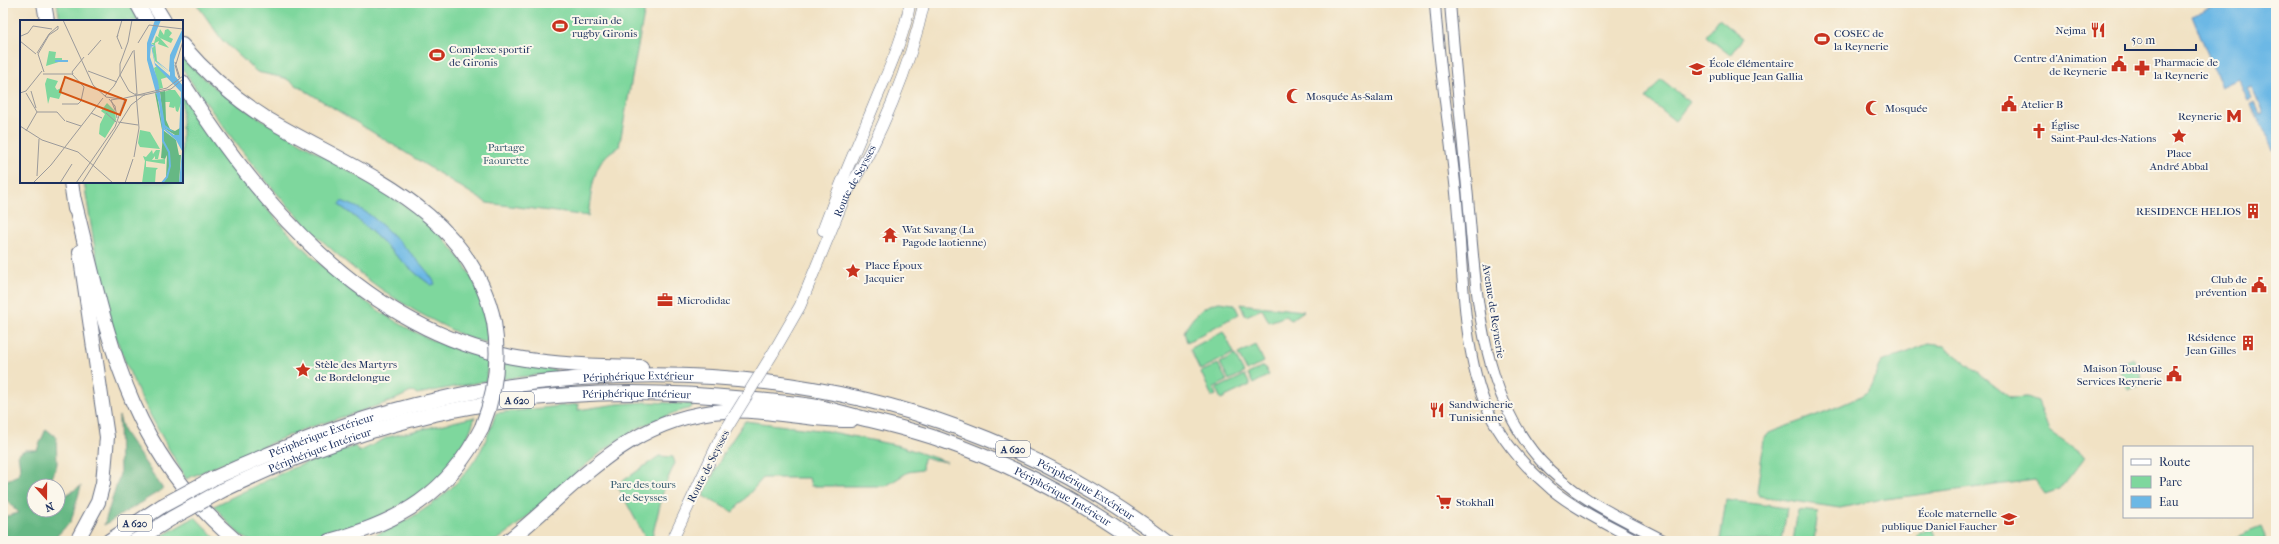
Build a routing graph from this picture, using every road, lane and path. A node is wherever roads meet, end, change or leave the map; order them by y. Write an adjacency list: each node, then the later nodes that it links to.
1 (44, 3): 8 (highway)
2 (138, 3): 9 (highway)
3 (153, 3): 10 (highway)
4 (910, 3): 15 (main road, Route de Seysses)
5 (924, 3): 15 (main road, Route de Seysses)
6 (1435, 3): 27 (street)
7 (1450, 3): 28 (street, Avenue de Reynerie)
8 (47, 20)
9 (146, 20)
10 (163, 20)
11 (183, 46): 22 (highway, bridge)
12 (183, 84): 16 (highway)
13 (71, 183): 14 (highway)
14 (74, 200): 18 (highway); 21 (highway)
15 (773, 353): 24 (main road, Route de Seysses, bridge)
16 (659, 374): 19 (highway, Périphérique Extérieur / A 620, bridge); 26 (highway, Périphérique Extérieur / A 620)
17 (867, 419): 20 (highway, Périphérique Intérieur / A 620, bridge); 23 (highway); 25 (highway, Périphérique Intérieur / A 620)
18 (77, 541)
19 (109, 541)
20 (135, 541)
21 (236, 541)
22 (329, 541)
23 (508, 541)
24 (672, 541)
25 (1136, 541)
26 (1166, 541)
27 (1638, 541)
28 (1665, 541)

